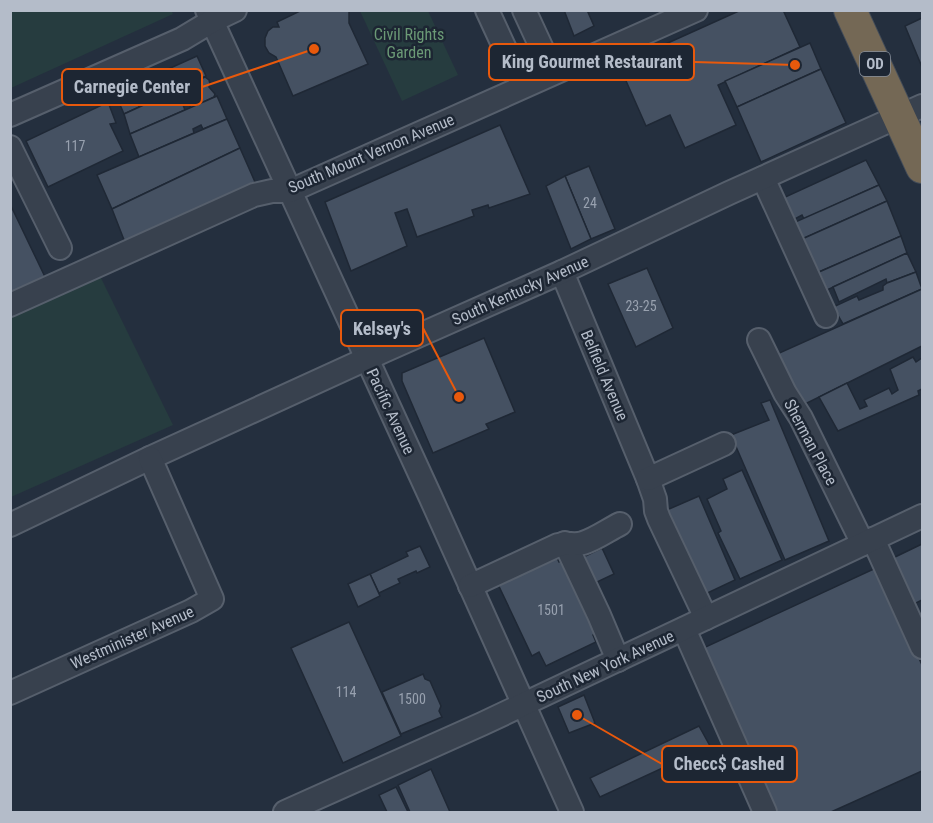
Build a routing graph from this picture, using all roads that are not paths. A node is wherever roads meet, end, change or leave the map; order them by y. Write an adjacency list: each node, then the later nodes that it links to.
1 (235, 10): 6 (street)
2 (487, 10): 8 (street)
3 (524, 10): 7 (street)
4 (850, 10): 11 (highway, OD)
5 (691, 12): 9 (street, South Mount Vernon Avenue)
6 (210, 16): 12 (street); 16 (street, Pacific Avenue)
7 (543, 51): 8 (street); 9 (street)
8 (512, 64): 10 (street)
9 (552, 75): 10 (street, South Mount Vernon Avenue)
10 (522, 88): 16 (street, South Mount Vernon Avenue)
11 (911, 112): 14 (highway, OD); 15 (street, South Kentucky Avenue)
12 (10, 115)
13 (10, 147): 17 (street)
14 (922, 167)
15 (763, 178): 18 (street, South Kentucky Avenue); 20 (street)
16 (290, 190): 19 (street, South Mount Vernon Avenue); 22 (street, Pacific Avenue)
17 (60, 248)
18 (562, 272): 22 (street, South Kentucky Avenue); 25 (street, Belfield Avenue)
19 (10, 305)
20 (826, 316)
21 (759, 340): 29 (street, Sherman Place)
22 (367, 359): 24 (street, South Kentucky Avenue); 31 (street, Pacific Avenue)
23 (724, 444): 25 (street)
24 (150, 458): 28 (street, South Kentucky Avenue); 36 (street, Westminister Avenue)
25 (648, 479): 32 (street, Belfield Avenue)
26 (922, 516): 29 (street, South New York Avenue)
27 (620, 524): 30 (street)
28 (10, 525)
29 (868, 542): 32 (street, South New York Avenue); 34 (street, Sherman Place)
30 (565, 543): 31 (street); 35 (street)
31 (470, 586): 37 (street, Pacific Avenue)
32 (706, 618): 33 (street, South New York Avenue)
33 (684, 629): 35 (street, South New York Avenue); 40 (street)
34 (922, 647)
35 (618, 660): 37 (street, South New York Avenue)
36 (10, 693)
37 (524, 704): 38 (street, South New York Avenue); 39 (street, Pacific Avenue)
38 (285, 813)
39 (572, 813)
40 (765, 813)

